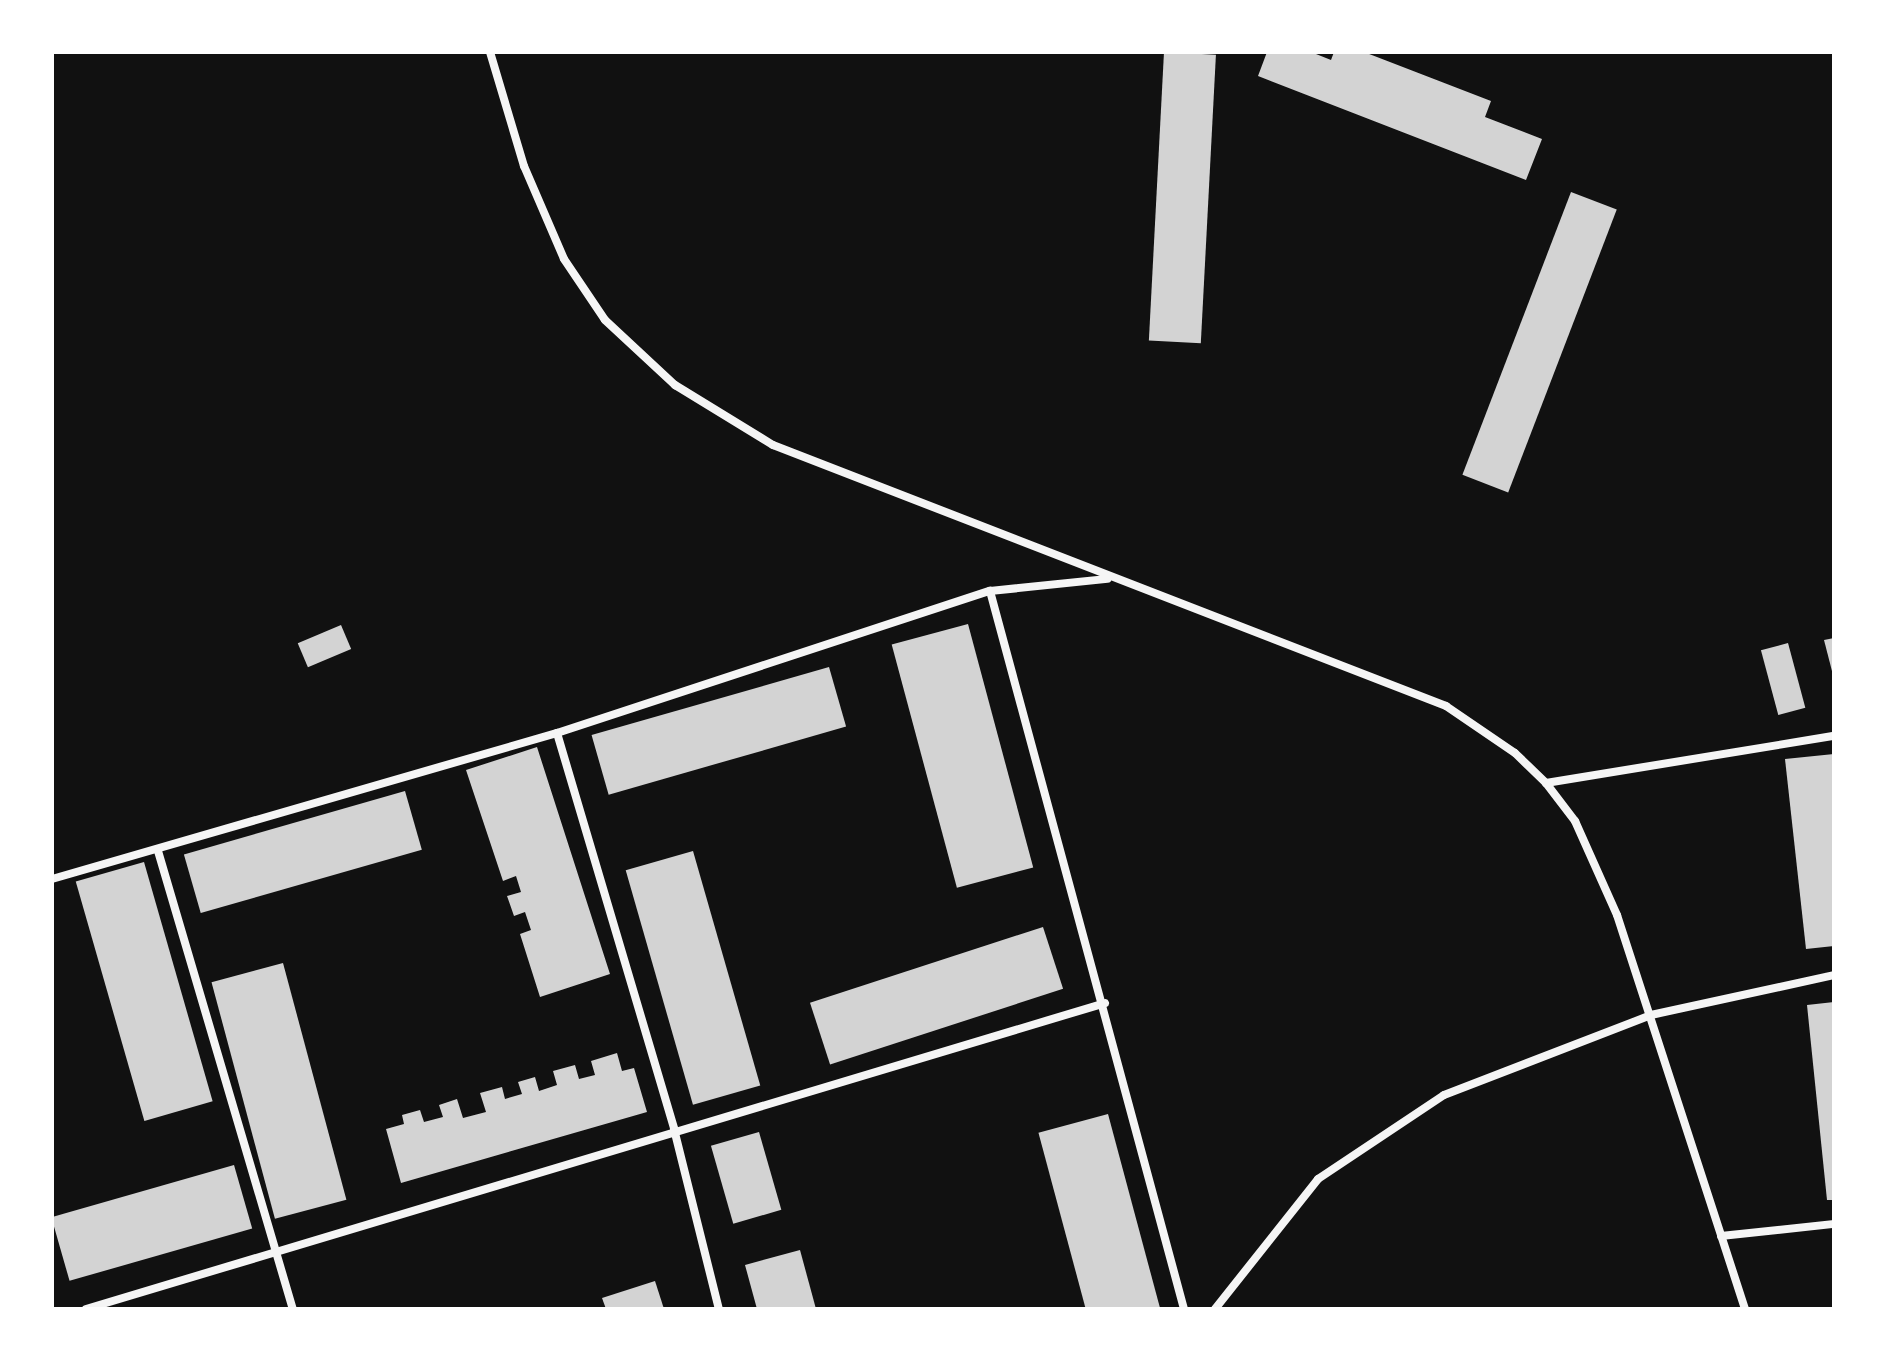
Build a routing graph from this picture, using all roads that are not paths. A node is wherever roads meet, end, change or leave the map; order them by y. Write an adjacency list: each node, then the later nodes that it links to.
1 (490, 52): 2 (street)
2 (1112, 578): 3 (street); 6 (street)
3 (990, 591): 4 (street); 10 (street)
4 (557, 733): 7 (street); 12 (street)
5 (1834, 736): 6 (street)
6 (1546, 783): 11 (street)
7 (158, 851): 8 (street); 15 (street)
8 (52, 879)
9 (1834, 975): 11 (street)
10 (1105, 1003): 12 (street); 19 (street)
11 (1651, 1015): 14 (street); 20 (street)
12 (674, 1129): 15 (street); 18 (street)
13 (1834, 1224): 14 (street)
14 (1721, 1236): 21 (street)
15 (276, 1253): 16 (street); 17 (street)
16 (86, 1309)
17 (293, 1309)
18 (719, 1309)
19 (1184, 1309)
20 (1215, 1309)
21 (1745, 1309)

